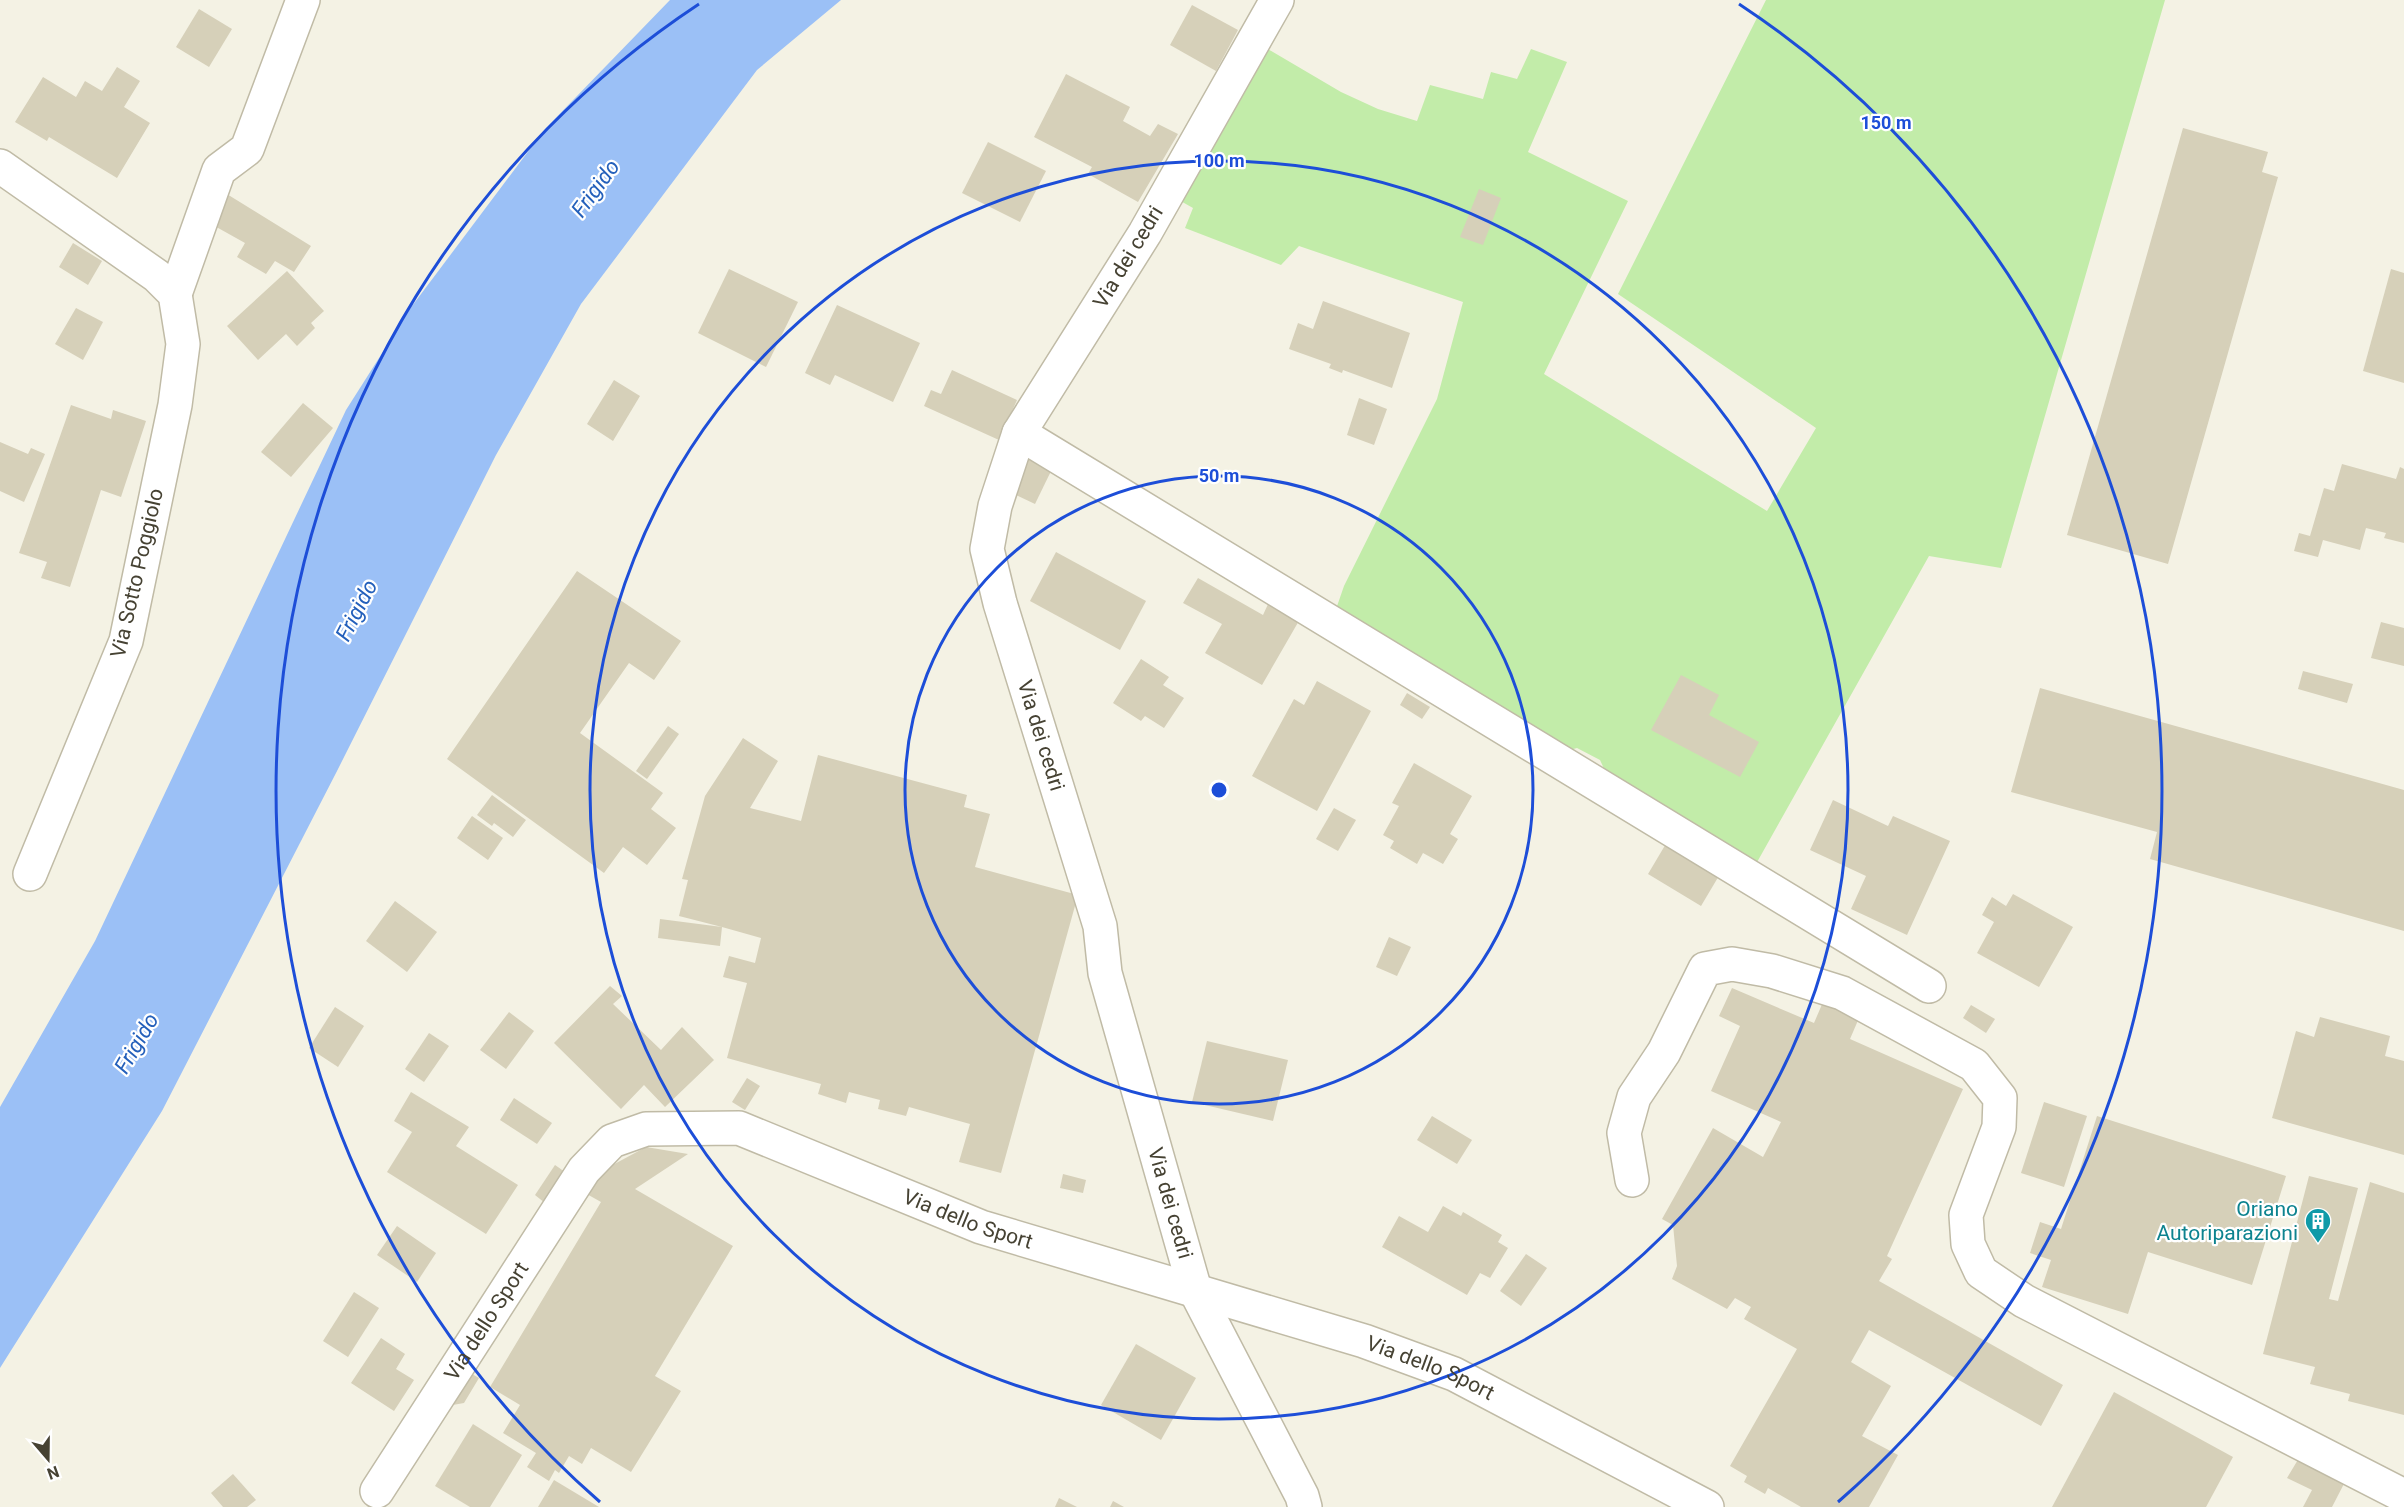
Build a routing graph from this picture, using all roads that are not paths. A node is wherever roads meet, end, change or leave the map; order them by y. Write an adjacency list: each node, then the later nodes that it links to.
1 (303, 0): 4 (street, Via Sotto Poggiolo)
2 (1277, 0): 5 (street, Via dei cedri)
3 (5, 177): 4 (street)
4 (176, 294): 6 (street, Via Sotto Poggiolo)
5 (1018, 433): 7 (street); 9 (street, Via dei cedri)
6 (30, 874)
7 (1929, 986)
8 (1632, 1180): 11 (street)
9 (1195, 1290): 10 (street, Via dello Sport); 12 (street, Via dei cedri); 13 (street, Via dello Sport)
10 (377, 1491)
11 (2404, 1496)
12 (1305, 1507)
13 (1707, 1507)

